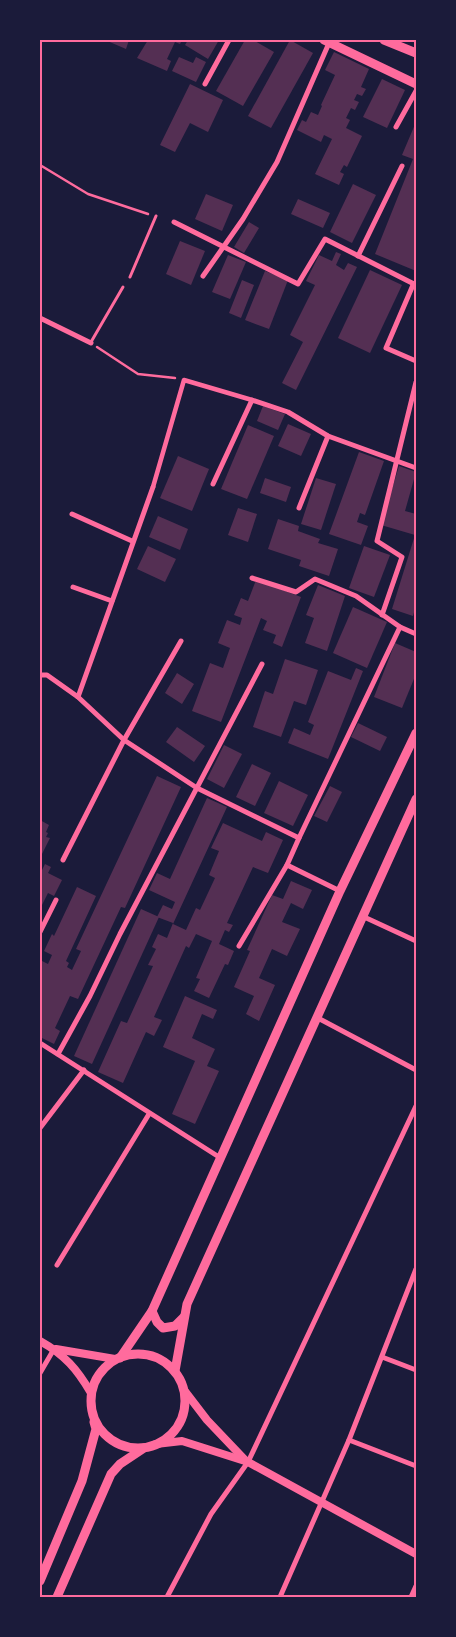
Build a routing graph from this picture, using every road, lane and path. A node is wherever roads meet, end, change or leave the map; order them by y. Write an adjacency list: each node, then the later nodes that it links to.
1 (229, 40): 6 (street)
2 (384, 40): 4 (main road)
3 (327, 42): 7 (main road); 14 (street)
4 (397, 43): 5 (main road)
5 (416, 53)
6 (205, 84)
7 (416, 84)
8 (416, 91): 9 (street)
9 (396, 128)
10 (40, 165): 12 (path)
11 (402, 166): 15 (street)
12 (156, 216): 17 (lane)
13 (174, 222): 14 (street)
14 (224, 248): 15 (street); 16 (street)
15 (358, 256): 18 (street)
16 (203, 276)
17 (130, 277)
18 (415, 285): 22 (street)
19 (123, 287): 21 (lane)
20 (40, 318): 21 (street)
21 (91, 343): 23 (path)
22 (416, 361)
23 (184, 380): 25 (street); 30 (street)
24 (416, 382): 27 (street)
25 (252, 400): 26 (street); 29 (street)
26 (328, 436): 27 (street); 31 (street)
27 (396, 463): 28 (street); 37 (street)
28 (416, 468)
29 (214, 484)
30 (153, 487): 33 (street)
31 (299, 508)
32 (72, 514): 33 (street)
33 (132, 541): 36 (street)
34 (252, 578): 37 (street)
35 (74, 587): 36 (street)
36 (112, 601): 43 (street)
37 (382, 615): 38 (street)
38 (400, 627): 39 (street); 48 (street)
39 (416, 634)
40 (181, 641): 45 (street)
41 (262, 664): 46 (street)
42 (40, 674): 43 (street)
43 (78, 696): 45 (street)
44 (416, 733): 51 (main road)
45 (124, 740): 46 (street); 49 (street)
46 (197, 788): 48 (street); 59 (street)
47 (416, 799): 53 (main road)
48 (299, 838): 50 (street)
49 (63, 860)
50 (287, 865): 51 (street); 56 (street)
51 (340, 891): 65 (main road)
52 (56, 900): 54 (street)
53 (362, 916): 55 (street); 57 (main road)
54 (40, 932)
55 (416, 941)
56 (239, 946)
57 (316, 1017): 61 (street); 69 (main road)
58 (40, 1043): 59 (street)
59 (58, 1054): 60 (street)
60 (84, 1070): 63 (street); 64 (street)
61 (416, 1070)
62 (416, 1106): 83 (street)
63 (149, 1114): 65 (street); 66 (street)
64 (40, 1128)
65 (219, 1157): 68 (main road)
66 (57, 1265)
67 (415, 1273): 72 (street)
68 (152, 1311): 69 (main road); 73 (main road)
69 (184, 1317): 75 (main road)
70 (40, 1341): 71 (street)
71 (54, 1349): 73 (street); 76 (street); 78 (street)
72 (382, 1357): 74 (street); 80 (street)
73 (117, 1358): 75 (main road); 78 (main road)
74 (416, 1370)
75 (175, 1371): 77 (main road)
76 (40, 1373)
77 (184, 1390): 81 (main road); 83 (street)
78 (91, 1393): 79 (main road)
79 (92, 1415): 82 (main road); 87 (main road)
80 (349, 1440): 84 (street); 85 (street)
81 (156, 1444): 82 (main road); 83 (street)
82 (144, 1448): 89 (main road)
83 (248, 1462): 85 (street); 90 (street)
84 (416, 1466)
85 (321, 1501): 86 (street); 91 (street)
86 (416, 1554)
87 (40, 1581)
88 (416, 1586): 92 (street)
89 (57, 1597)
90 (167, 1597)
91 (280, 1597)
92 (411, 1597)

